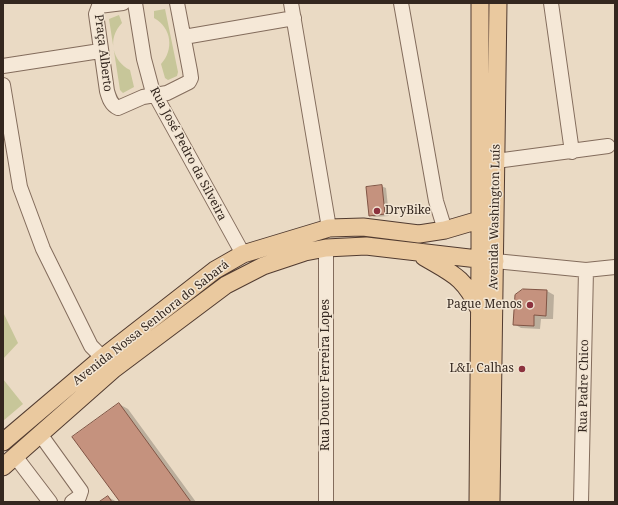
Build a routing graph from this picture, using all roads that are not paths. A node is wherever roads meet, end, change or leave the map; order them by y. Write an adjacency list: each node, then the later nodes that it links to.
1 (123, 3): 11 (street, Praça Alberto)
2 (135, 3): 14 (street, Rua José Pedro da Silveira)
3 (177, 3): 10 (street, Praça Alberto)
4 (292, 3): 9 (street)
5 (401, 3): 20 (street)
6 (480, 3): 18 (main road, Avenida Washington Luís)
7 (498, 3): 17 (main road, Avenida Washington Luís)
8 (551, 3): 16 (street)
9 (294, 18): 10 (street); 19 (street)
10 (184, 37): 14 (street, Praça Alberto)
11 (100, 51): 12 (street); 14 (street, Praça Alberto)
12 (3, 66)
13 (3, 85): 28 (street)
14 (156, 96): 23 (street, Rua José Pedro da Silveira)
15 (608, 146): 16 (street)
16 (572, 152): 17 (street)
17 (496, 161): 24 (main road, Avenida Washington Luís)
18 (479, 220): 20 (main road, Avenida Nossa Senhora do Sabará); 24 (main road, Avenida Washington Luís)
19 (329, 228): 20 (main road, Avenida Nossa Senhora do Sabará); 23 (main road, Avenida Nossa Senhora do Sabará)
20 (445, 230)
21 (326, 248): 22 (main road, Avenida Nossa Senhora do Sabará); 28 (main road, Avenida Nossa Senhora do Sabará); 34 (street, Rua Doutor Ferreira Lopes)
22 (415, 252): 24 (main road, Avenida Nossa Senhora do Sabará); 27 (main road)
23 (243, 254): 28 (main road, Avenida Nossa Senhora do Sabará)
24 (488, 261): 26 (street); 27 (main road, Avenida Washington Luís); 36 (main road, Avenida Washington Luís)
25 (615, 267): 26 (street)
26 (586, 270): 37 (street, Rua Padre Chico)
27 (480, 311): 35 (main road, Avenida Washington Luís)
28 (108, 363): 29 (main road, Avenida Nossa Senhora do Sabará); 30 (main road, Avenida Nossa Senhora do Sabará)
29 (40, 434): 31 (main road, Avenida Nossa Senhora do Sabará); 33 (street)
30 (3, 442)
31 (9, 462): 32 (street)
32 (50, 502)
33 (72, 502)
34 (326, 502)
35 (478, 502)
36 (491, 502)
37 (582, 502)

